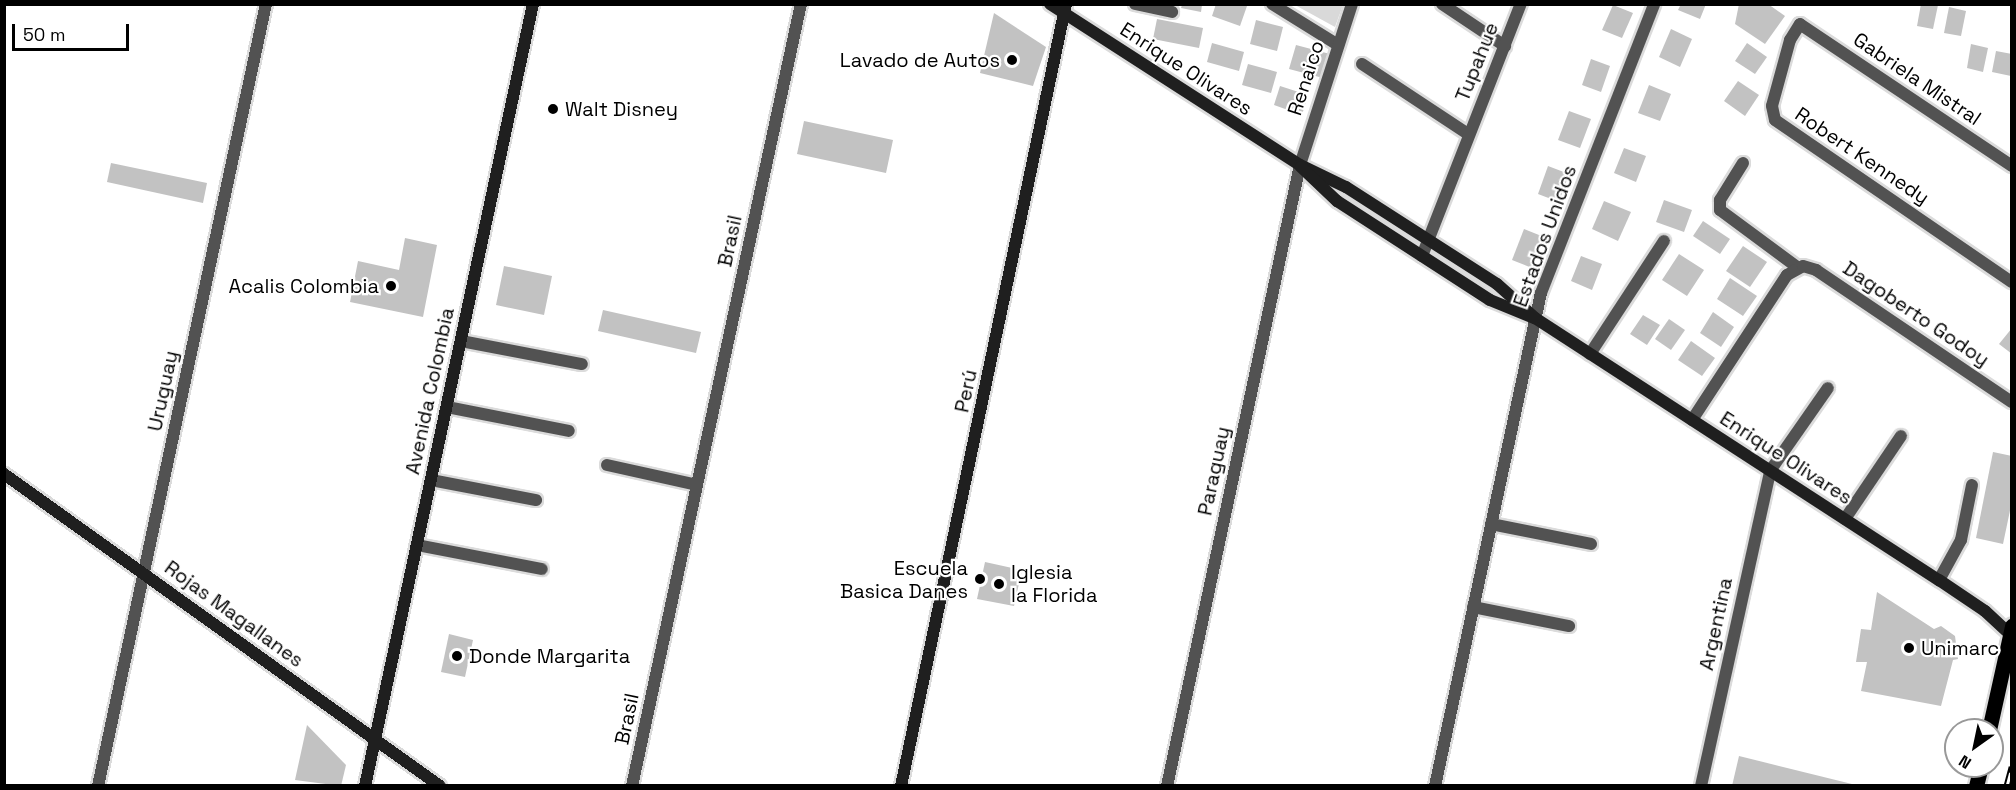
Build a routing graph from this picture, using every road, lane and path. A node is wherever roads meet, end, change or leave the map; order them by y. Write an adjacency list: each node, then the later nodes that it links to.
1 (266, 4): 48 (street, Uruguay)
2 (533, 4): 27 (main road, Avenida Colombia)
3 (801, 4): 40 (street, Brasil)
4 (1050, 4): 11 (main road, Enrique Olivares)
5 (1135, 4): 12 (street)
6 (1272, 4): 14 (street)
7 (1352, 4): 14 (street, Renaico)
8 (1443, 4): 15 (street)
9 (1521, 4): 15 (street, Tupahue)
10 (1654, 4): 26 (street, Estados Unidos)
11 (1066, 10): 19 (main road, Enrique Olivares); 59 (main road, Perú)
12 (1172, 12)
13 (1800, 24): 20 (street, Gabriela Mistral); 25 (street, Robert Kennedy)
14 (1338, 45): 19 (street, Renaico)
15 (1505, 46): 17 (street, Tupahue)
16 (1362, 64): 17 (street, Tupahue)
17 (1468, 134): 21 (street, Tupahue)
18 (1743, 163): 24 (street, Dagoberto Godoy)
19 (1300, 165): 21 (main road, Enrique Olivares); 23 (main road, Enrique Olivares); 60 (street, Paraguay)
20 (2012, 166)
21 (1428, 240): 23 (street, Tupahue); 26 (main road, Enrique Olivares)
22 (1664, 241): 28 (street)
23 (1422, 256): 26 (main road, Enrique Olivares)
24 (1797, 267): 31 (street, Dagoberto Godoy); 33 (street)
25 (2012, 282)
26 (1535, 318): 28 (main road, Enrique Olivares); 44 (street, Estados Unidos)
27 (461, 341): 29 (street); 32 (main road, Avenida Colombia)
28 (1590, 354): 33 (main road, Enrique Olivares)
29 (582, 364)
30 (1828, 388): 37 (street)
31 (2012, 402)
32 (447, 407): 34 (street); 39 (main road, Avenida Colombia)
33 (1692, 420): 37 (main road, Enrique Olivares)
34 (568, 431)
35 (1901, 436): 43 (street)
36 (607, 465): 40 (street)
37 (1770, 471): 43 (main road, Enrique Olivares); 62 (street, Argentina)
38 (4, 474): 48 (main road, Rojas Magallanes)
39 (431, 480): 42 (street); 46 (main road, Avenida Colombia)
40 (697, 485): 58 (street, Brasil)
41 (1972, 485): 49 (street)
42 (536, 500)
43 (1845, 519): 49 (main road, Enrique Olivares)
44 (1491, 525): 45 (street); 50 (street, Estados Unidos)
45 (1591, 544)
46 (417, 545): 47 (street); 54 (main road, Avenida Colombia)
47 (542, 569)
48 (144, 573): 54 (main road, Rojas Magallanes); 55 (street, Uruguay)
49 (1939, 580): 52 (main road, Enrique Olivares)
50 (1473, 607): 51 (street); 61 (street, Estados Unidos)
51 (1569, 626)
52 (2011, 632): 53 (main road)
53 (1992, 718)
54 (375, 740): 56 (main road, Avenida Colombia); 57 (main road, Rojas Magallanes)
55 (98, 786)
56 (365, 786)
57 (440, 786)
58 (632, 786)
59 (901, 786)
60 (1167, 786)
61 (1435, 786)
62 (1701, 786)

